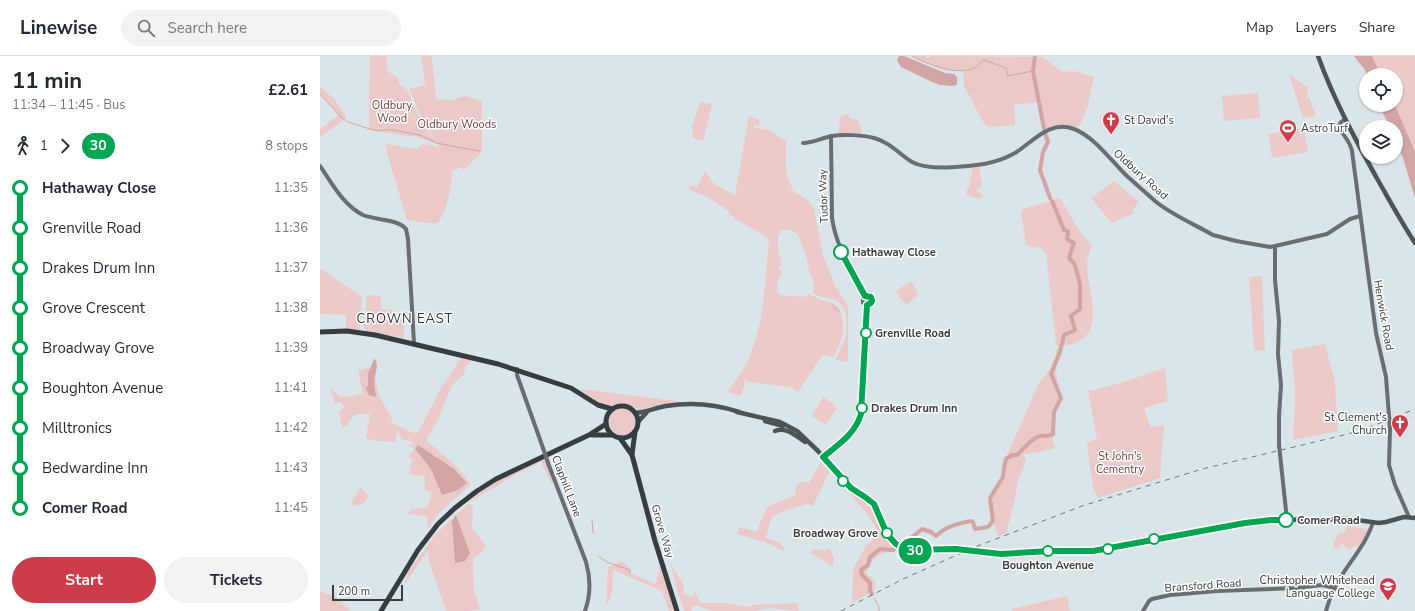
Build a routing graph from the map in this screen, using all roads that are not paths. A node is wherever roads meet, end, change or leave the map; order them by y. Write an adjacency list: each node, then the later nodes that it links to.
1 (1318, 56): 2 (main road)
2 (1345, 119): 6 (street, Henwick Road); 7 (main road)
3 (831, 136): 4 (street, Oldbury Road); 8 (street, Oldbury Road); 9 (street, Tudor Way)
4 (803, 143)
5 (320, 166): 12 (street)
6 (1360, 216): 8 (street, Oldbury Road); 28 (street, Henwick Road)
7 (1415, 243)
8 (1275, 246): 30 (street, bridge)
9 (865, 296): 10 (street, Tudor Way); 10 (street, Tudor Way)
10 (867, 305): 27 (street, Tudor Way)
11 (320, 332): 12 (highway)
12 (414, 344): 13 (highway)
13 (517, 369): 14 (highway); 36 (street, Claphill Lane, bridge)
14 (598, 405): 15 (highway); 18 (highway)
15 (612, 409): 17 (highway); 18 (highway)
16 (647, 412): 17 (main road); 19 (main road); 25 (main road)
17 (635, 413): 19 (highway)
18 (606, 422): 22 (highway); 23 (highway)
19 (638, 422): 21 (highway)
20 (775, 431): 25 (main road)
21 (635, 432): 24 (highway); 26 (highway, Grove Way)
22 (589, 435): 23 (highway); 35 (highway)
23 (612, 435): 24 (highway)
24 (620, 438): 26 (highway, Grove Way)
25 (815, 448): 27 (main road)
26 (632, 455): 37 (highway, Grove Way)
27 (823, 457): 30 (main road)
28 (1409, 517): 29 (main road); 31 (main road)
29 (1415, 518)
30 (1287, 520): 31 (main road)
31 (1373, 522): 33 (street)
32 (1318, 586): 33 (street, Bransford Road); 34 (street); 38 (street, Bransford Road)
33 (1334, 588): 34 (street)
34 (1332, 593): 39 (street)
35 (381, 611)
36 (585, 611)
37 (677, 611)
38 (1143, 611)
39 (1326, 611)

